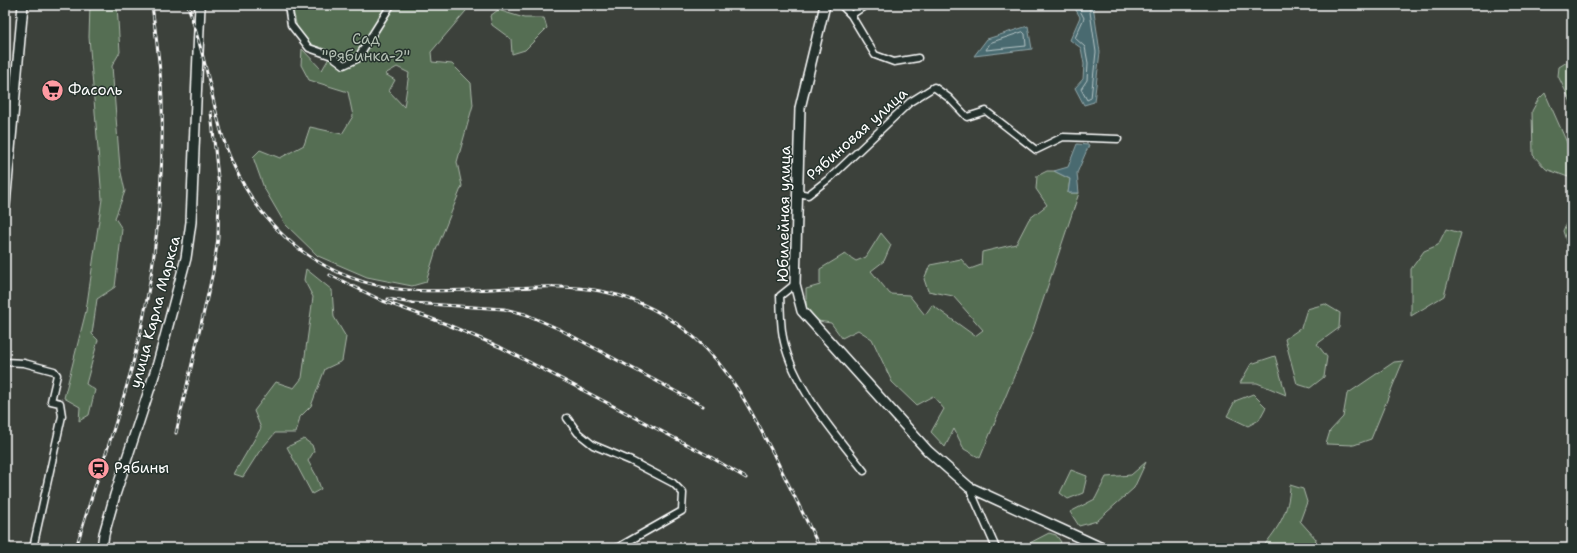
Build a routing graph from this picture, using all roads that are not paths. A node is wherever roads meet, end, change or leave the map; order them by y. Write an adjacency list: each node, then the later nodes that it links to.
1 (23, 5): 11 (main road)
2 (200, 5): 20 (main road, улица Карла Маркса)
3 (288, 5): 4 (street)
4 (391, 5)
5 (825, 5): 12 (main road, Юбилейная улица)
6 (842, 5): 8 (street)
7 (866, 5): 8 (street)
8 (851, 15): 9 (street)
9 (918, 58)
10 (1118, 140): 12 (street, Рябиновая улица)
11 (6, 182): 13 (main road)
12 (798, 193): 14 (main road, Юбилейная улица)
13 (5, 205)
14 (795, 284): 17 (street); 18 (main road, Юбилейная улица)
15 (5, 362): 19 (street)
16 (567, 418): 21 (street)
17 (864, 471)
18 (969, 487): 22 (street); 23 (main road, Юбилейная улица)
19 (33, 548)
20 (102, 548)
21 (617, 548)
22 (996, 548)
23 (1102, 548)

